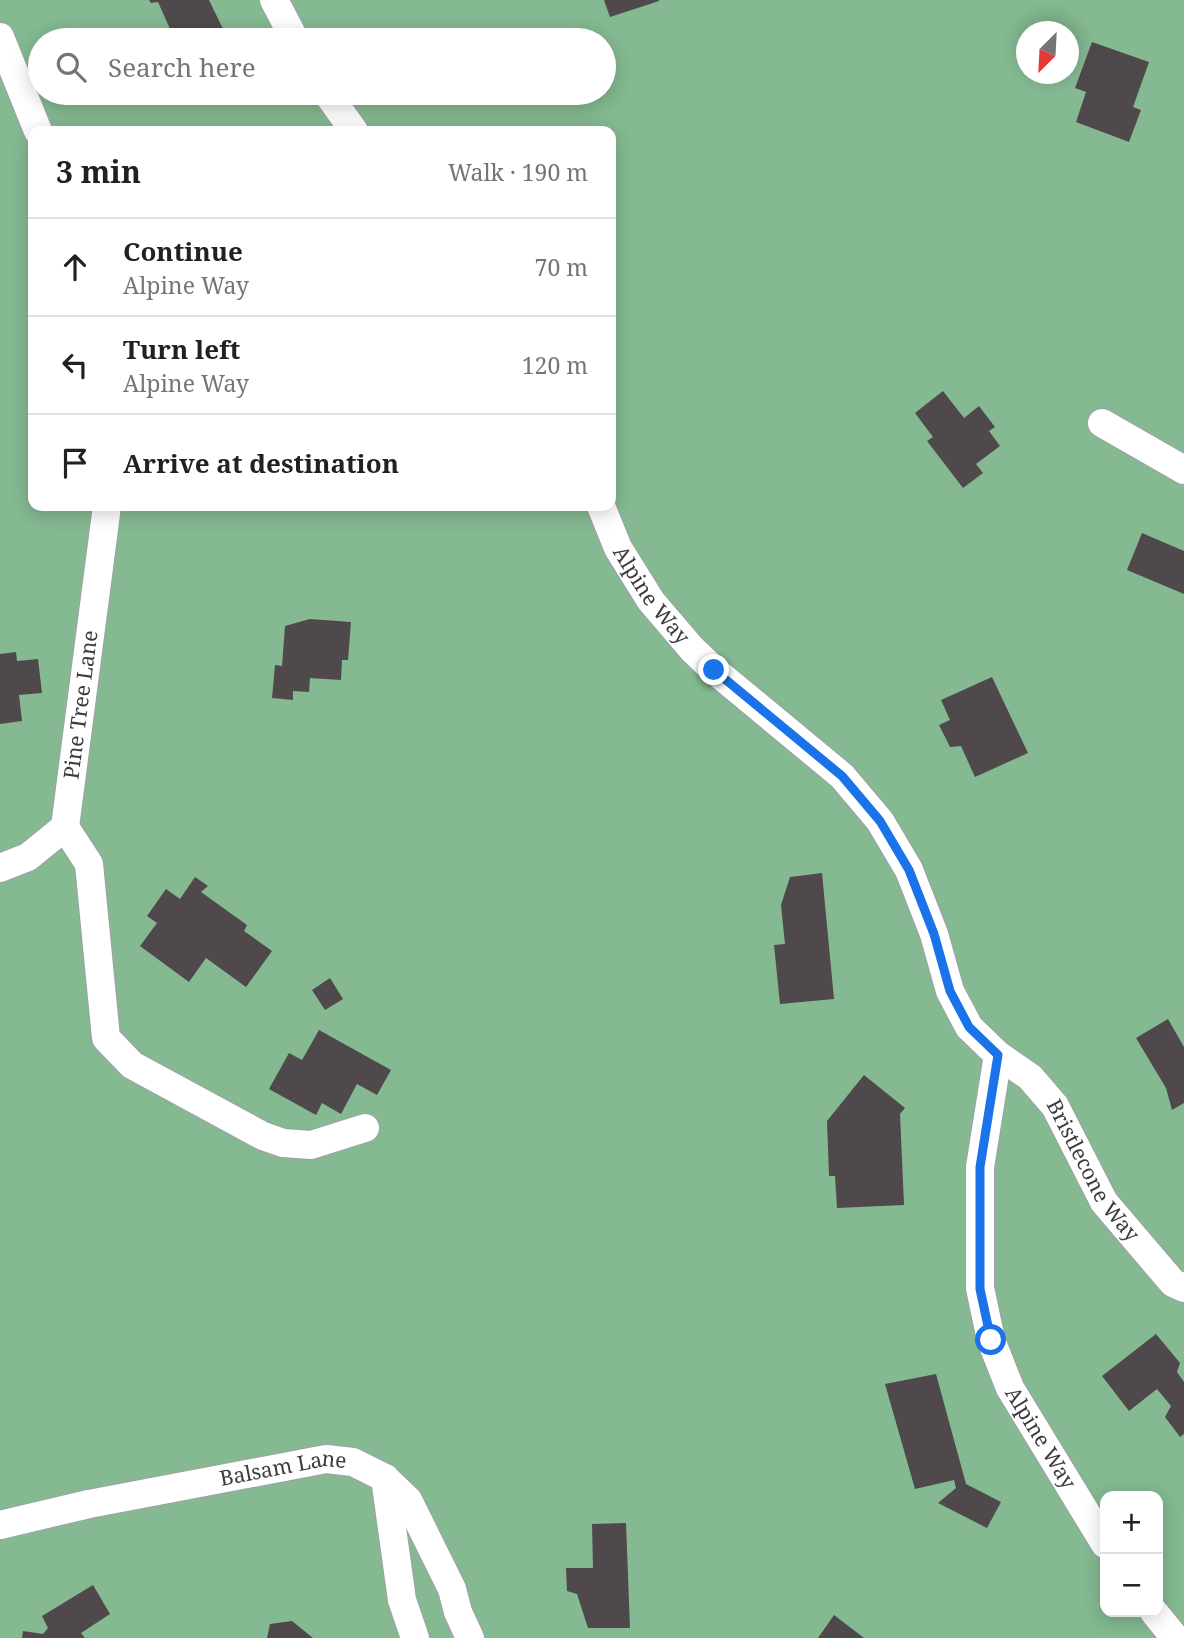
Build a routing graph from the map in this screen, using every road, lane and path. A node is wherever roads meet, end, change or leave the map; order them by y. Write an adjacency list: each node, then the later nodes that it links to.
1 (274, 0): 2 (street)
2 (289, 28)
3 (0, 37): 5 (street)
4 (336, 105): 6 (street)
5 (36, 126)
6 (350, 126)
7 (1102, 423): 8 (street)
8 (1184, 470)
9 (106, 511): 11 (street, Pine Tree Lane)
10 (603, 511): 13 (street, Alpine Way)
11 (65, 827): 12 (street); 14 (street)
12 (0, 868)
13 (998, 1055): 15 (street, Bristlecone Way); 18 (street, Alpine Way)
14 (365, 1128)
15 (1184, 1288)
16 (385, 1478): 17 (street, Balsam Lane); 20 (street); 21 (street, Balsam Lane)
17 (0, 1525)
18 (1100, 1536)
19 (1158, 1617): 22 (street)
20 (415, 1638)
21 (470, 1638)
22 (1175, 1638)

